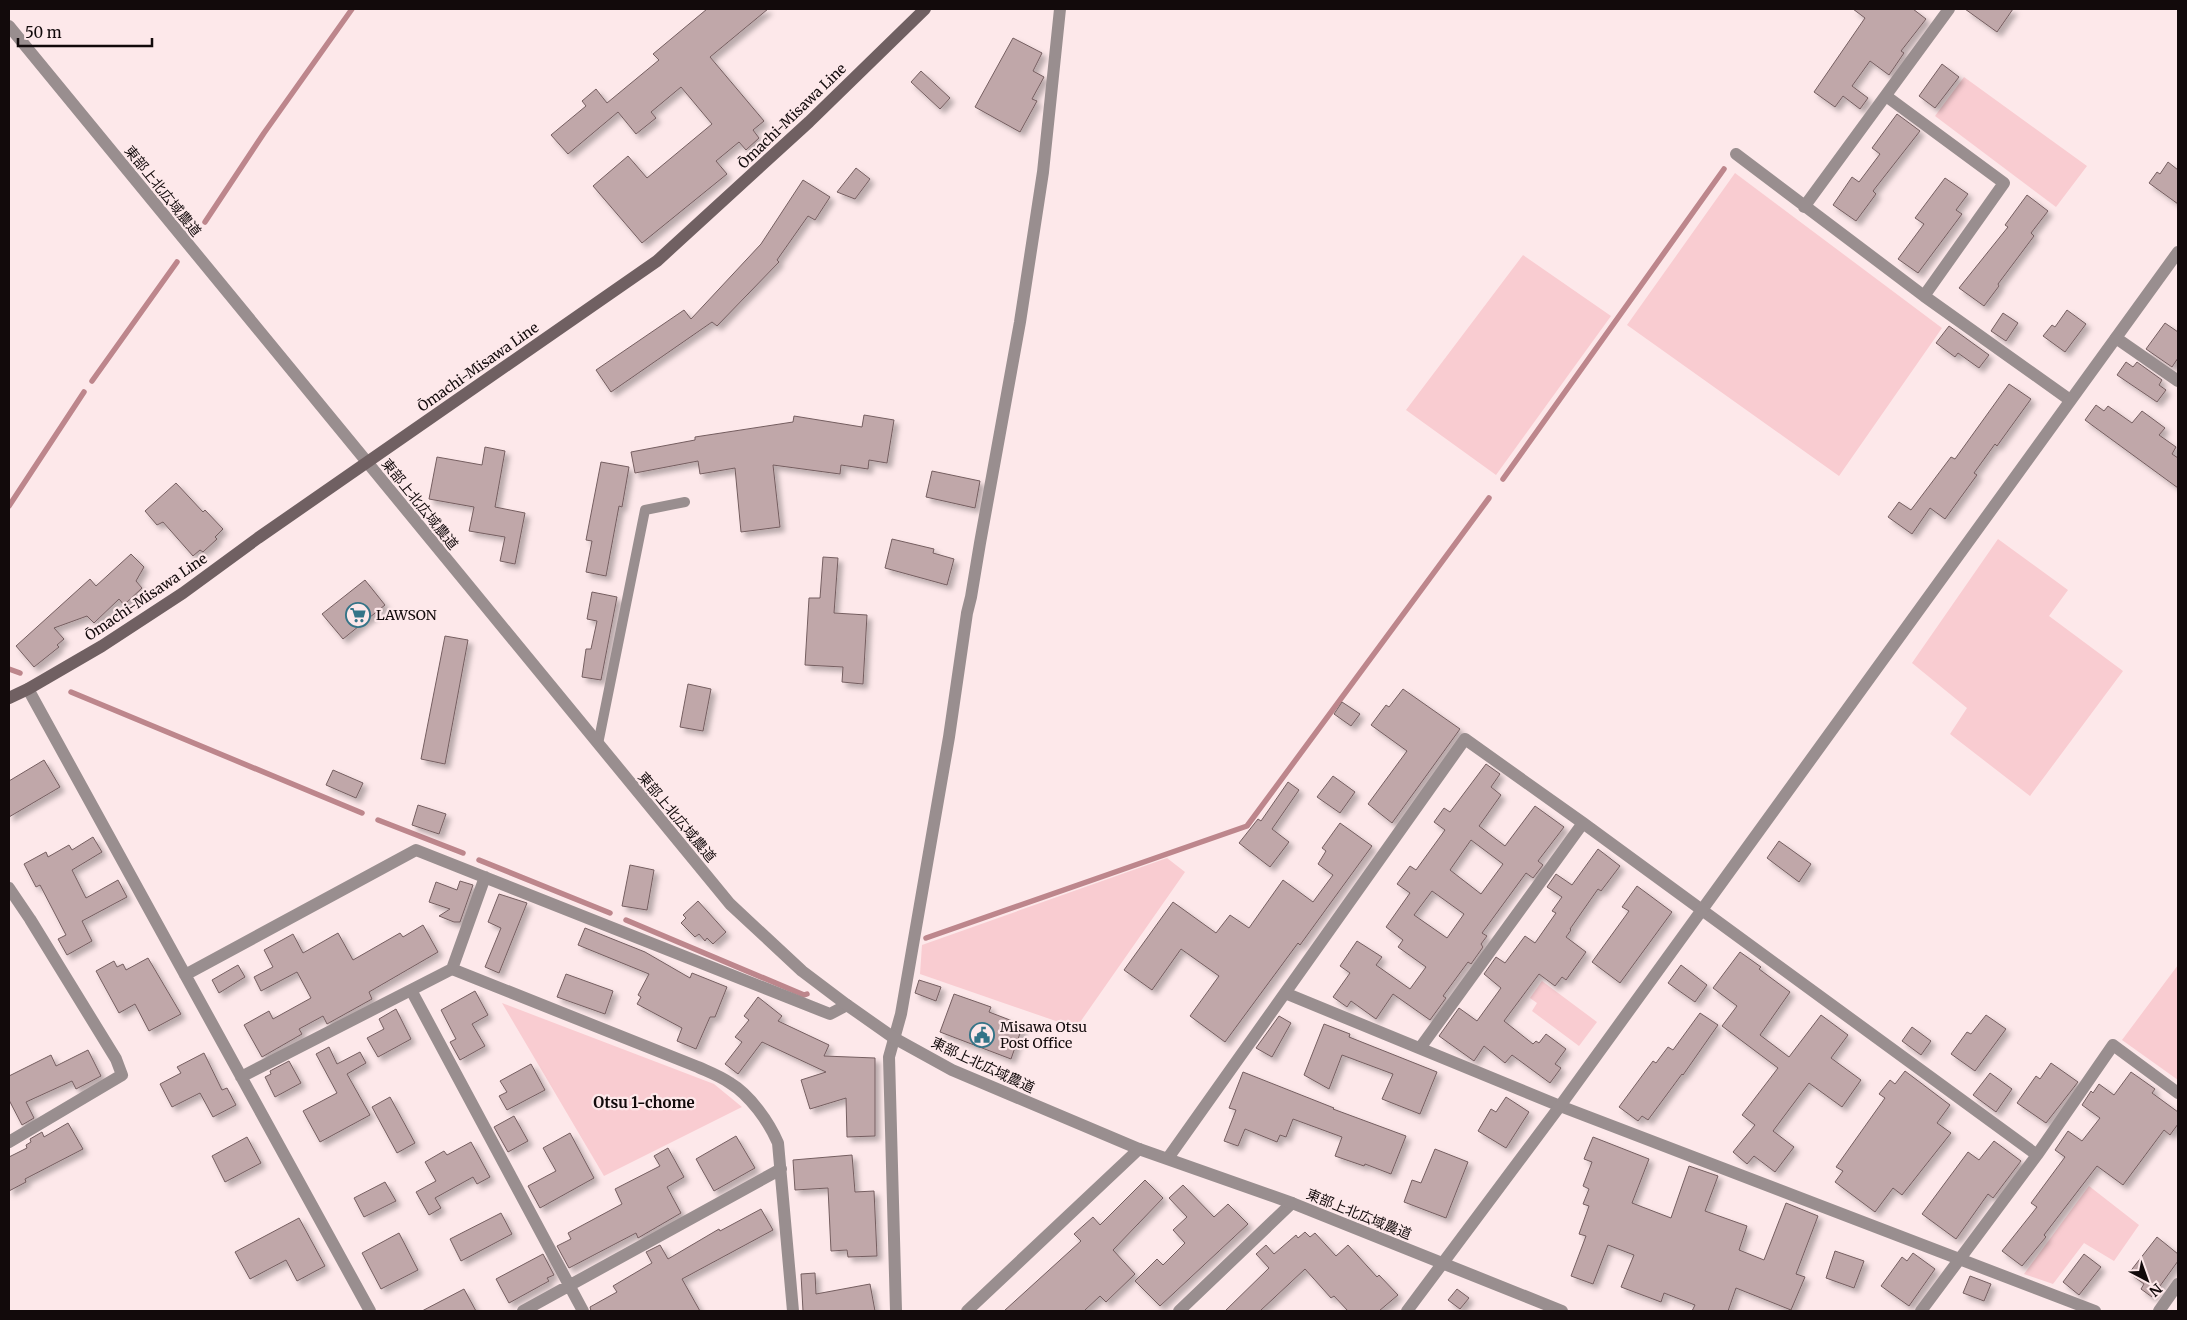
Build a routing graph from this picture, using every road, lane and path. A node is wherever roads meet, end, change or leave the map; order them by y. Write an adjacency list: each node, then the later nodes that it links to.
1 (925, 9): 13 (main road, Ōmachi-Misawa Line)
2 (1060, 9): 27 (street)
3 (1949, 9): 5 (street)
4 (9, 26): 13 (street, 東部上北広域農道)
5 (1886, 96): 7 (street); 9 (street)
6 (1736, 154): 7 (street)
7 (1804, 207): 9 (street)
8 (2178, 252): 10 (street)
9 (1924, 296): 12 (street)
10 (2116, 338): 11 (street); 12 (street)
11 (2178, 381)
12 (2070, 400): 21 (street)
13 (366, 462): 15 (main road, Ōmachi-Misawa Line); 17 (street, 東部上北広域農道)
14 (685, 502): 17 (lane)
15 (28, 689): 16 (main road, Ōmachi-Misawa Line); 23 (street)
16 (9, 698)
17 (598, 744): 26 (street, 東部上北広域農道)
18 (1583, 823): 21 (street); 25 (street); 28 (street)
19 (485, 877): 22 (street); 23 (street); 26 (street)
20 (9, 888): 32 (street)
21 (1701, 910): 31 (street); 34 (street)
22 (452, 969): 24 (street); 36 (street)
23 (185, 975): 29 (street)
24 (411, 990): 29 (street); 41 (street)
25 (1285, 993): 28 (street); 35 (street)
26 (847, 1006): 27 (street, 東部上北広域農道)
27 (894, 1038): 33 (street, 東部上北広域農道); 46 (street)
28 (1420, 1048): 31 (street)
29 (241, 1077): 42 (street)
30 (2178, 1093): 34 (street)
31 (1560, 1106): 38 (street); 39 (street)
32 (9, 1142)
33 (1139, 1149): 35 (street, 東部上北広域農道); 47 (street)
34 (2037, 1155): 38 (street)
35 (1168, 1158): 37 (street, 東部上北広域農道)
36 (781, 1170): 41 (street); 45 (street)
37 (1292, 1203): 39 (street, 東部上北広域農道); 48 (street)
38 (1961, 1260): 51 (street); 52 (street)
39 (1443, 1264): 49 (street); 50 (street, 東部上北広域農道)
40 (2178, 1284): 53 (street)
41 (570, 1285): 43 (street); 44 (street)
42 (370, 1311)
43 (523, 1311)
44 (583, 1311)
45 (793, 1311)
46 (896, 1311)
47 (967, 1311)
48 (1179, 1311)
49 (1407, 1311)
50 (1562, 1311)
51 (1921, 1311)
52 (2095, 1311)
53 (2159, 1311)

